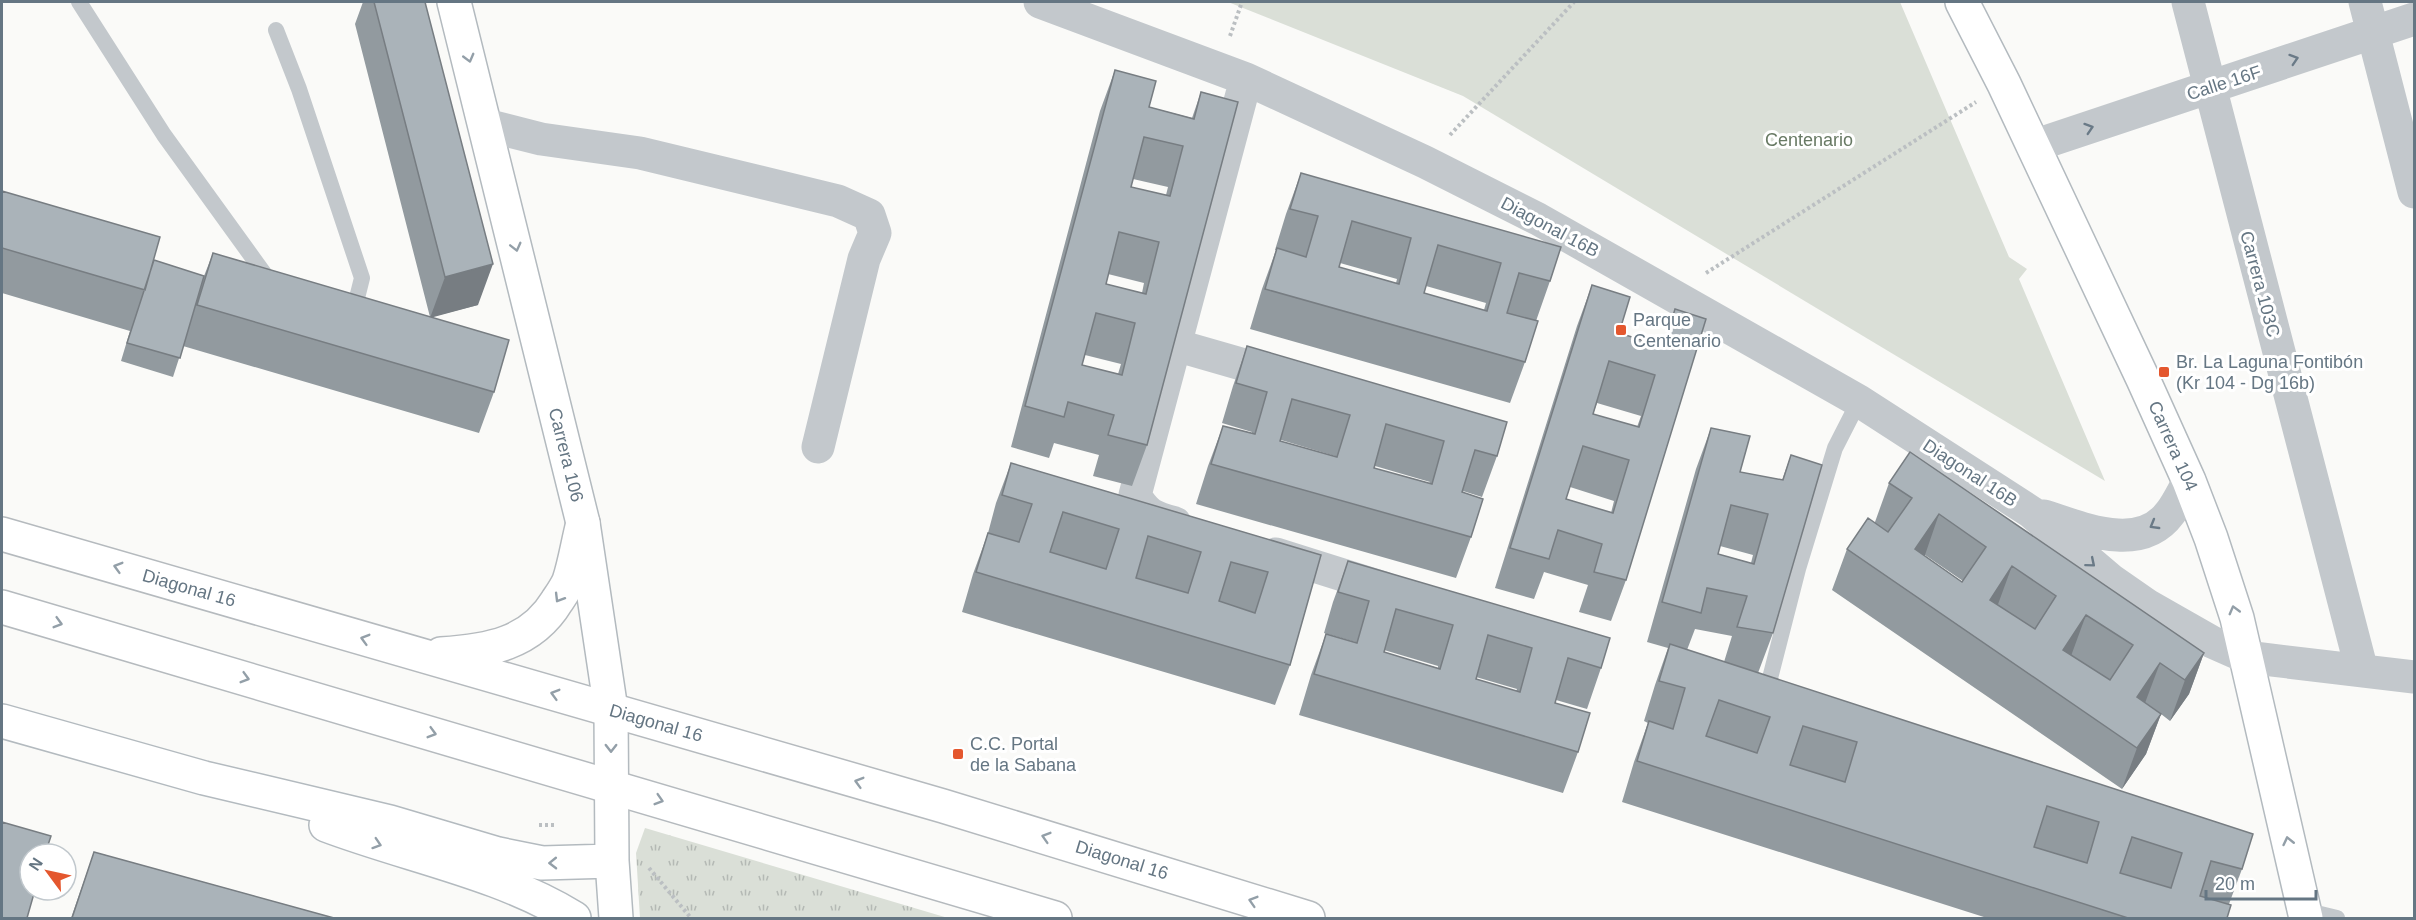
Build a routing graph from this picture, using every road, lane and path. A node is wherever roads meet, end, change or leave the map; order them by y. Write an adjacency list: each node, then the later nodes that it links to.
1 (79, 2): 19 (lane)
2 (454, 2): 14 (street, Carrera 106, one-way to 14)
3 (1040, 2): 11 (street, Diagonal 16B)
4 (1574, 2): 16 (path)
5 (1962, 2): 12 (street, Carrera 104)
6 (2188, 2): 13 (street, Carrera 103C)
7 (2365, 2): 10 (street)
8 (2415, 19): 10 (street, Calle 16F)
9 (276, 30): 20 (lane)
10 (2373, 33): 13 (street, Calle 16F, one-way to 10); 17 (street)
11 (1245, 79): 16 (street, Diagonal 16B); 21 (street)
12 (2004, 84): 15 (street, Carrera 104); 18 (path)
13 (2209, 88): 15 (street, Calle 16F, one-way to 13); 35 (street, Carrera 103C)
14 (486, 125): 24 (street); 27 (street, Carrera 106, one-way to 27)
15 (2033, 146): 25 (street, Carrera 104)
16 (1425, 162): 18 (street, Diagonal 16B)
17 (2415, 192)
18 (1673, 295): 23 (street, Diagonal 16B)
19 (280, 296)
20 (326, 315)
21 (1175, 345): 22 (street); 28 (street)
22 (1316, 386)
23 (1859, 401): 26 (street, Diagonal 16B); 37 (lane)
24 (818, 447)
25 (2189, 481): 26 (street, Diagonal 16B, one-way to 26); 34 (street, Carrera 104, one-way to 25)
26 (2031, 512): 34 (street, Diagonal 16B, one-way to 34)
27 (583, 523): 33 (street, one-way to 33); 38 (street, Carrera 106)
28 (1202, 531)
29 (2, 534): 33 (street, Diagonal 16, one-way to 29)
30 (1247, 546): 31 (street)
31 (1407, 595)
32 (2, 607): 41 (street, one-way to 41)
33 (422, 655): 38 (street, Diagonal 16, one-way to 33)
34 (2246, 657): 35 (street, Diagonal 16B); 44 (street, Carrera 104, one-way to 34)
35 (2362, 671): 36 (street, Diagonal 16B)
36 (2415, 677)
37 (1791, 703)
38 (611, 710): 41 (street, Carrera 106, one-way to 41); 49 (street, Diagonal 16, one-way to 38)
39 (2, 721): 40 (street)
40 (204, 778): 42 (street, one-way to 40); 45 (street, one-way to 45)
41 (611, 786): 42 (street, Carrera 106); 48 (street, one-way to 48)
42 (612, 861): 46 (street, Carrera 106)
43 (646, 864): 47 (path)
44 (2305, 914): 50 (lane)
45 (574, 918)
46 (616, 918)
47 (691, 918)
48 (1055, 918)
49 (1308, 918)
50 (2337, 918)

